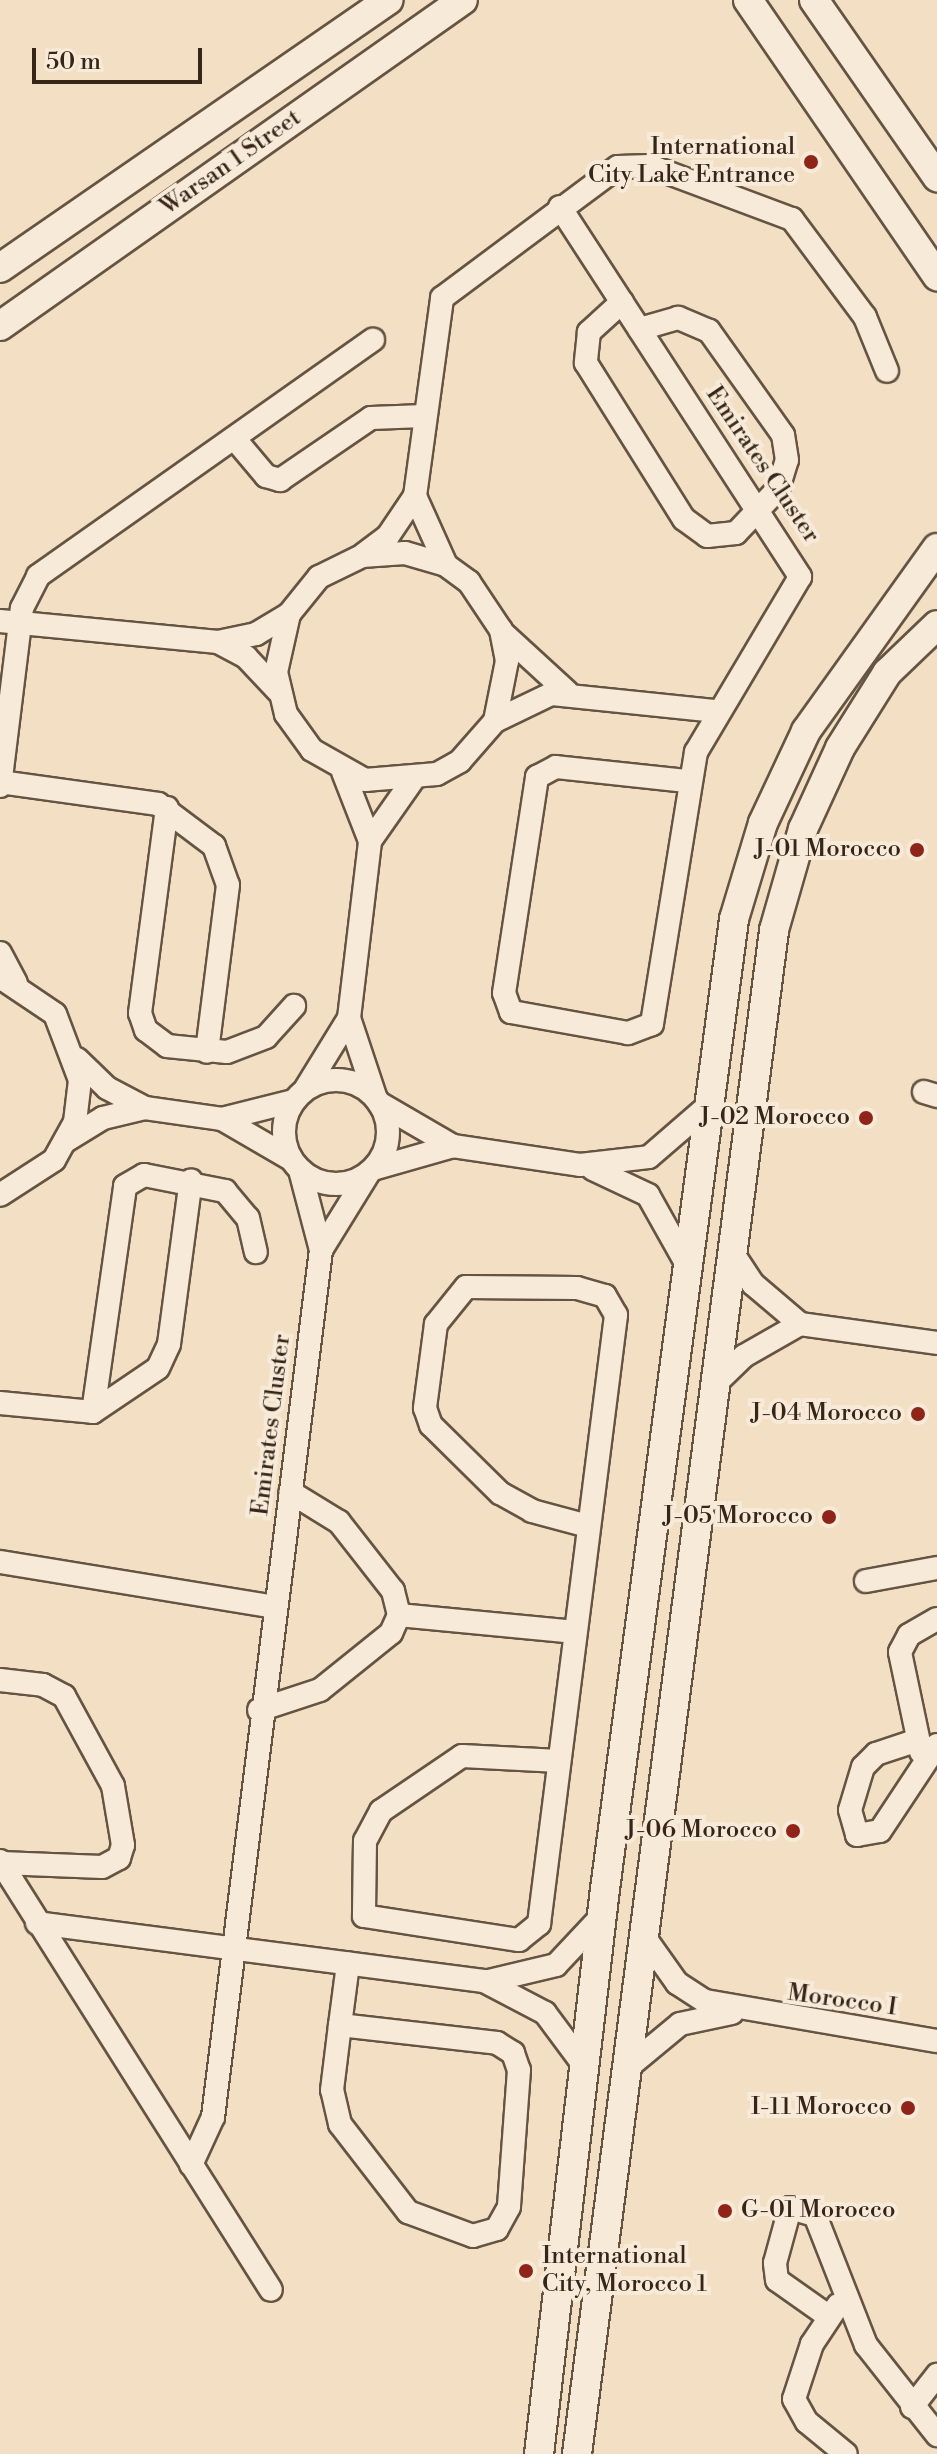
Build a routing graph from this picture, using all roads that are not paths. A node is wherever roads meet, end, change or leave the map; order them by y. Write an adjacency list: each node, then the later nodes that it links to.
1 (388, 0): 8 (street, Warsan 1 Street)
2 (463, 0): 11 (street, Warsan 1 Street)
3 (805, 0): 5 (street)
4 (752, 5): 9 (street)
5 (822, 12): 6 (street)
6 (937, 177)
7 (560, 207): 10 (street, Emirates Cluster); 14 (street); 15 (street)
8 (0, 268)
9 (937, 276)
10 (622, 302): 12 (street, Emirates Cluster); 18 (street)
11 (0, 326)
12 (640, 329): 18 (street, Emirates Cluster); 18 (street)
13 (373, 340): 16 (street)
14 (887, 371)
15 (424, 416): 16 (street); 17 (street)
16 (234, 438): 23 (street)
17 (415, 496): 20 (street); 21 (street)
18 (762, 513): 29 (street, Emirates Cluster)
19 (937, 548): 45 (street)
20 (362, 556): 21 (street); 22 (street)
21 (446, 565): 25 (street)
22 (289, 614): 26 (street); 28 (street)
23 (10, 620): 26 (street); 34 (street)
24 (937, 625): 55 (street)
25 (501, 630): 27 (street); 30 (street)
26 (218, 642): 28 (street)
27 (567, 692): 29 (street); 30 (street)
28 (279, 693): 31 (street)
29 (715, 711): 33 (street, Emirates Cluster)
30 (495, 721): 32 (street)
31 (343, 772): 32 (street); 36 (street)
32 (412, 781): 36 (street)
33 (687, 781): 33 (street, Emirates Cluster)
34 (0, 783): 35 (street)
35 (167, 808): 41 (street); 41 (street)
36 (370, 841): 40 (street)
37 (0, 953): 38 (street)
38 (8, 980): 42 (street)
39 (294, 1006): 41 (street)
40 (349, 1018): 43 (street); 44 (street)
41 (207, 1052)
42 (77, 1059): 46 (street); 48 (street)
43 (299, 1094): 44 (street); 47 (street); 50 (street)
44 (378, 1100): 49 (street); 52 (street)
45 (707, 1107): 51 (street); 58 (street)
46 (145, 1108): 47 (street); 48 (street)
47 (222, 1119): 50 (street)
48 (66, 1141): 54 (street)
49 (453, 1146): 51 (street); 52 (street)
50 (295, 1165): 52 (street); 56 (street, Emirates Cluster)
51 (580, 1165): 58 (street)
52 (370, 1172): 56 (street, Emirates Cluster)
53 (191, 1180): 57 (street); 63 (street); 63 (street)
54 (0, 1195)
55 (730, 1249): 59 (street); 61 (street)
56 (321, 1250): 64 (street, Emirates Cluster)
57 (256, 1252)
58 (685, 1261): 78 (street)
59 (800, 1324): 60 (street); 61 (street)
60 (937, 1343)
61 (713, 1386): 80 (street)
62 (0, 1403): 63 (street)
63 (93, 1412)
64 (290, 1492): 69 (street, Emirates Cluster); 70 (street)
65 (588, 1526): 65 (street); 72 (street)
66 (0, 1562): 69 (street)
67 (937, 1568): 68 (street)
68 (866, 1581)
69 (274, 1607): 74 (street, Emirates Cluster)
70 (399, 1615): 72 (street); 74 (street)
71 (937, 1619): 75 (street)
72 (575, 1632): 76 (street)
73 (0, 1680): 77 (street)
74 (259, 1710): 81 (street, Emirates Cluster)
75 (926, 1749)
76 (559, 1761): 76 (street)
77 (1, 1862): 79 (street)
78 (601, 1917): 83 (street); 87 (street)
79 (37, 1923): 81 (street); 89 (street)
80 (643, 1935): 84 (street, Morocco I); 88 (street)
81 (234, 1948): 82 (street); 89 (street, Emirates Cluster)
82 (348, 1964): 83 (street); 85 (street)
83 (484, 1981): 87 (street)
84 (739, 2012): 86 (street, Morocco I); 88 (street, Morocco I)
85 (340, 2025): 85 (street)
86 (937, 2041)
87 (586, 2068): 90 (street)
88 (627, 2068): 92 (street)
89 (191, 2165): 91 (street)
90 (567, 2252): 92 (street); 96 (street)
91 (271, 2290)
92 (591, 2339): 97 (street)
93 (937, 2375): 94 (street)
94 (912, 2407): 95 (street); 98 (street)
95 (937, 2435)
96 (539, 2454)
97 (577, 2454)
98 (846, 2454)

